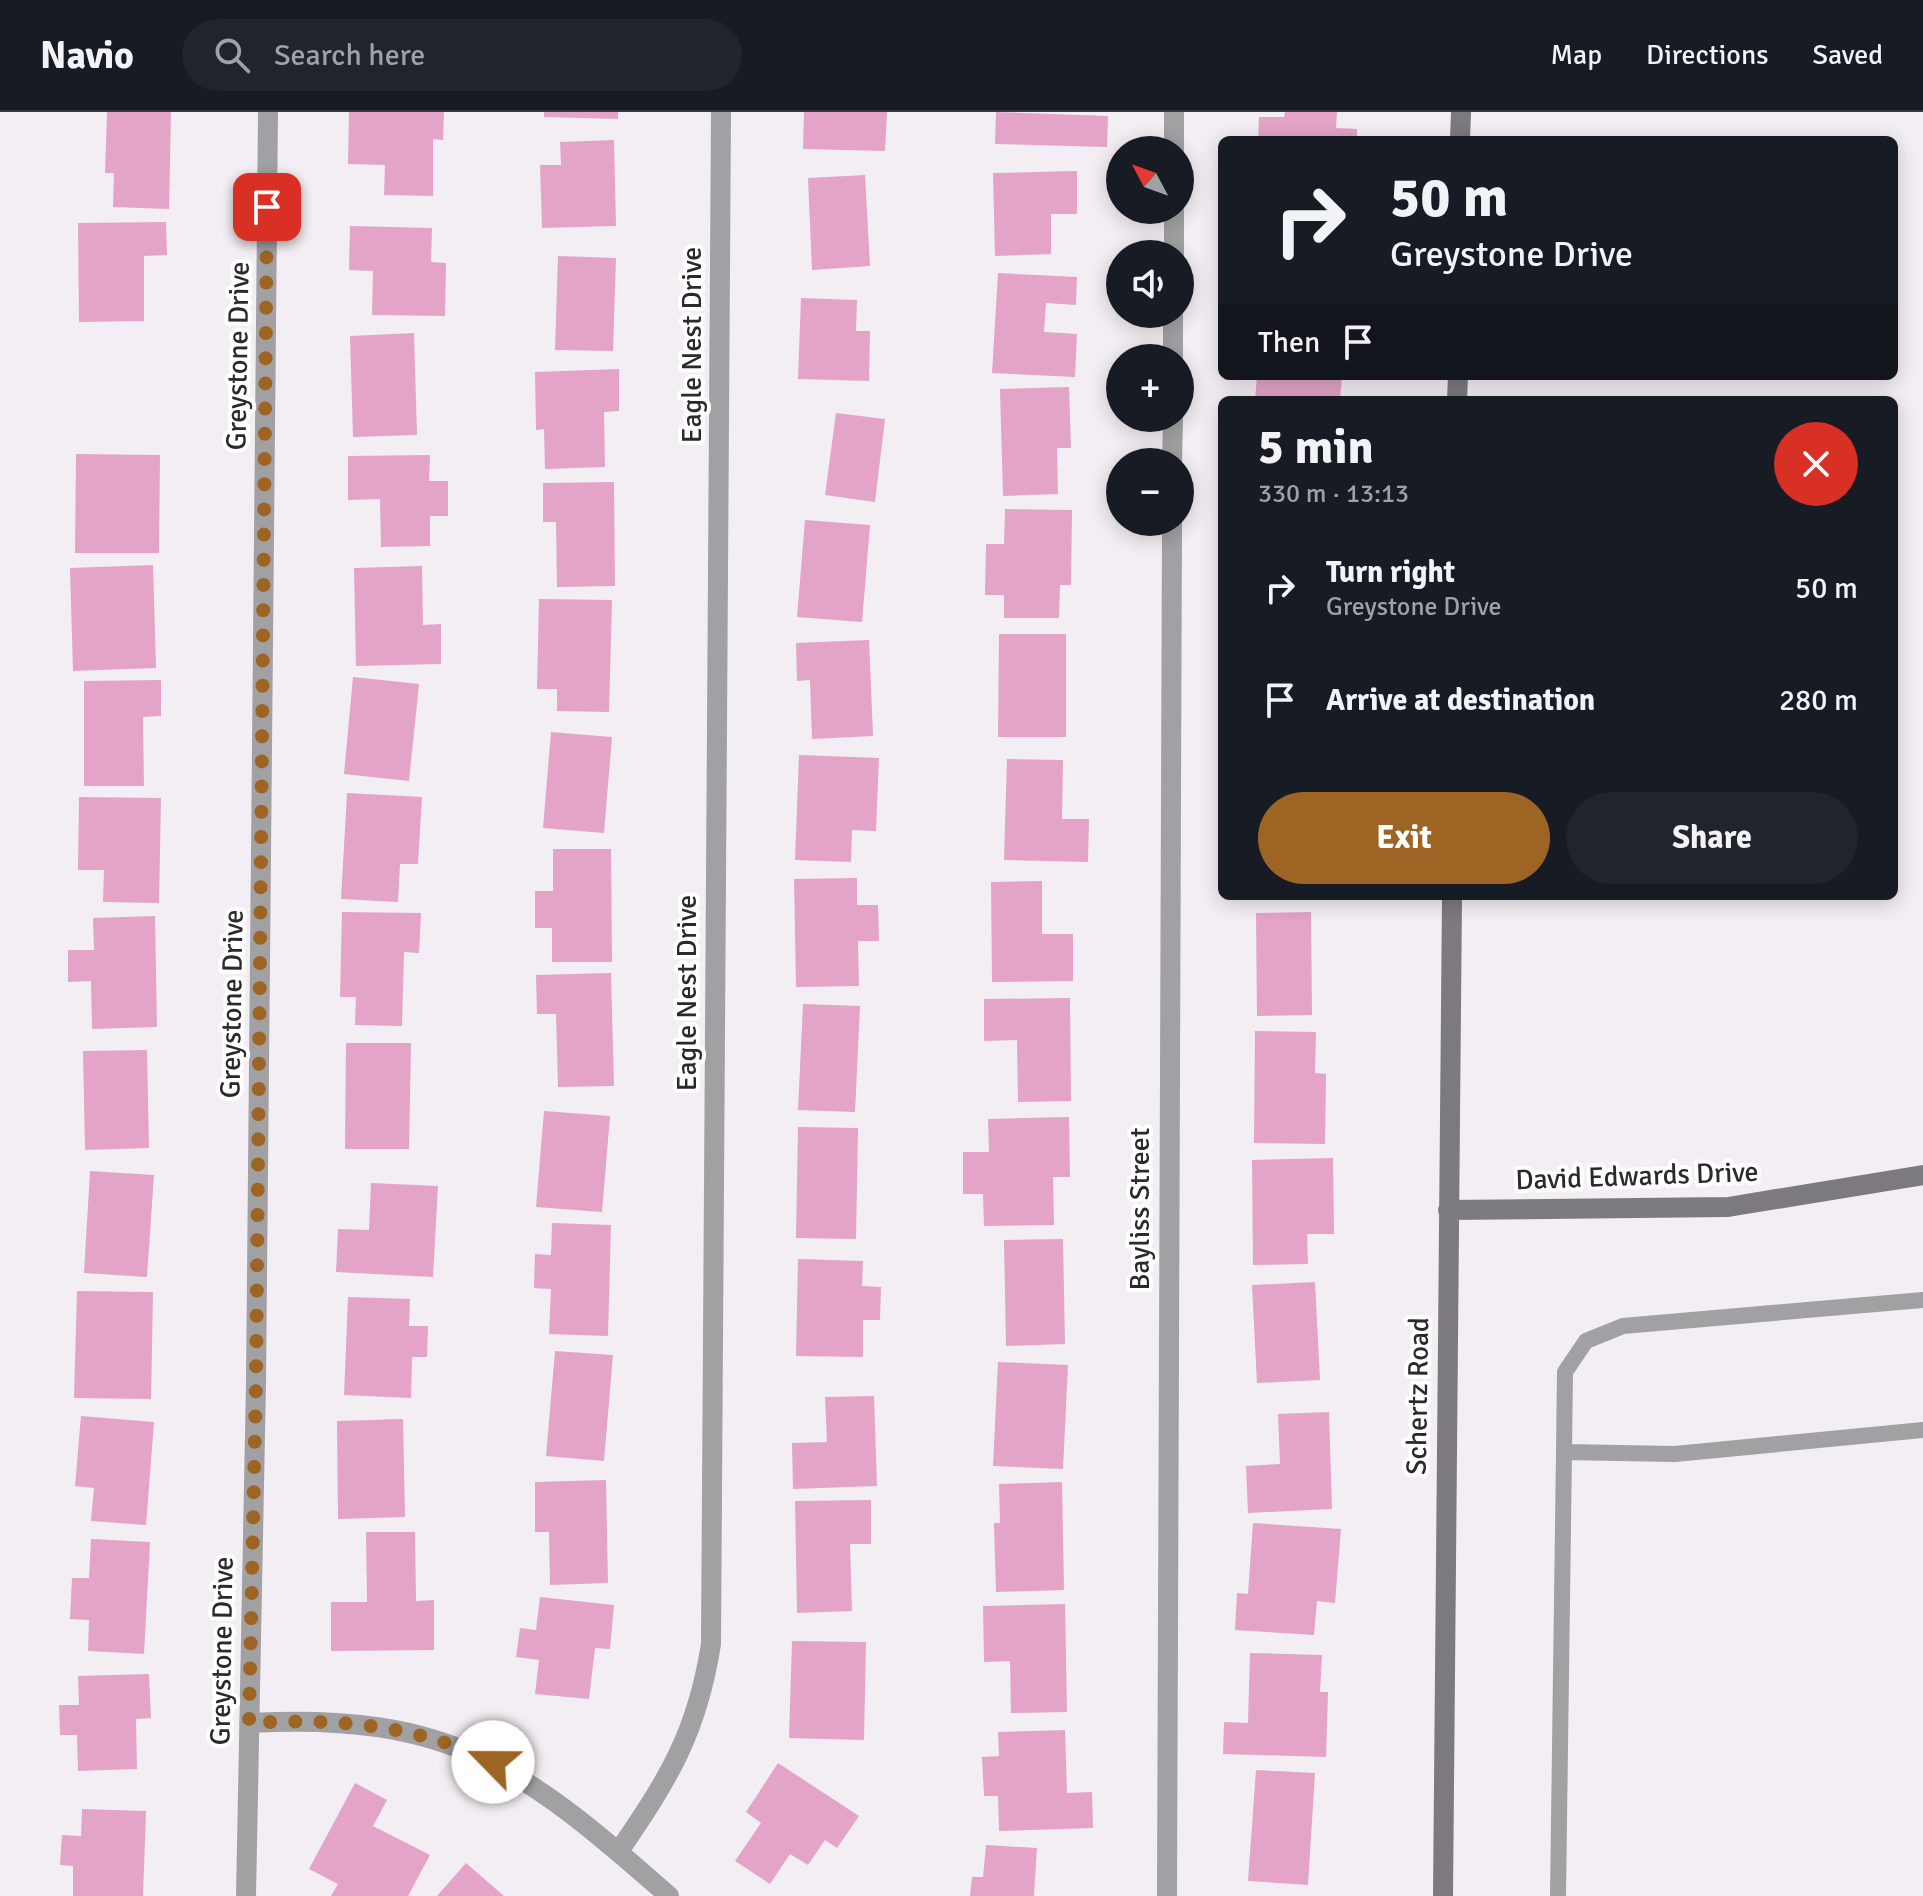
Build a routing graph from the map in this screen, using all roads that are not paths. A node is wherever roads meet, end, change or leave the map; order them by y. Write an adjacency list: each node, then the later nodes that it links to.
1 (268, 112): 14 (street, Greystone Drive)
2 (721, 112): 15 (street, Eagle Nest Drive)
3 (1174, 112): 5 (street)
4 (1461, 112): 6 (street)
5 (1174, 136)
6 (1460, 136)
7 (1172, 536): 18 (street, Bayliss Street)
8 (1452, 900): 10 (street, Schertz Road)
9 (1923, 1175): 10 (street, David Edwards Drive)
10 (1448, 1210): 19 (street, Schertz Road)
11 (1923, 1300): 13 (lane)
12 (1923, 1430): 13 (lane)
13 (1564, 1452): 20 (lane)
14 (249, 1723): 15 (street); 16 (street, Greystone Drive)
15 (619, 1851): 17 (street)
16 (246, 1896)
17 (669, 1896)
18 (1167, 1896)
19 (1443, 1896)
20 (1558, 1896)

